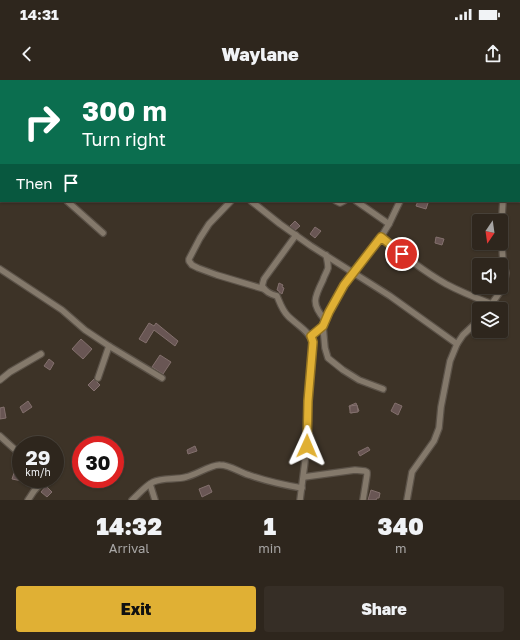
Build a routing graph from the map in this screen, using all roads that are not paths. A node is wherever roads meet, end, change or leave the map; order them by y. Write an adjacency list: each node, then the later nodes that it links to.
1 (68, 202): 9 (street)
2 (230, 202): 16 (street)
3 (357, 202): 8 (street)
4 (400, 202): 8 (street)
5 (503, 202): 7 (street)
6 (258, 203): 10 (street)
7 (502, 214)
8 (389, 224): 11 (street)
9 (104, 233)
10 (296, 235): 13 (street); 16 (street)
11 (381, 237): 15 (street); 17 (street)
12 (502, 250): 18 (street)
13 (326, 255): 15 (street); 19 (street)
14 (0, 268): 23 (street)
15 (353, 272): 19 (street); 22 (street)
16 (264, 289): 21 (street)
17 (481, 302)
18 (493, 302)
19 (324, 323): 21 (street); 24 (street)
20 (472, 327): 22 (street)
21 (312, 339): 24 (street); 32 (street)
22 (457, 344): 41 (street)
23 (109, 346): 26 (street); 27 (street)
24 (325, 348): 29 (street)
25 (41, 354): 28 (street)
26 (98, 378)
27 (162, 378)
28 (0, 380)
29 (382, 389)
30 (0, 436): 31 (street)
31 (12, 447)
32 (304, 477): 35 (street); 40 (street)
33 (150, 484): 35 (street); 37 (street); 38 (street)
34 (37, 488): 36 (street)
35 (302, 488): 39 (street)
36 (28, 500)
37 (132, 500)
38 (155, 500)
39 (300, 500)
40 (363, 500)
41 (407, 500)

